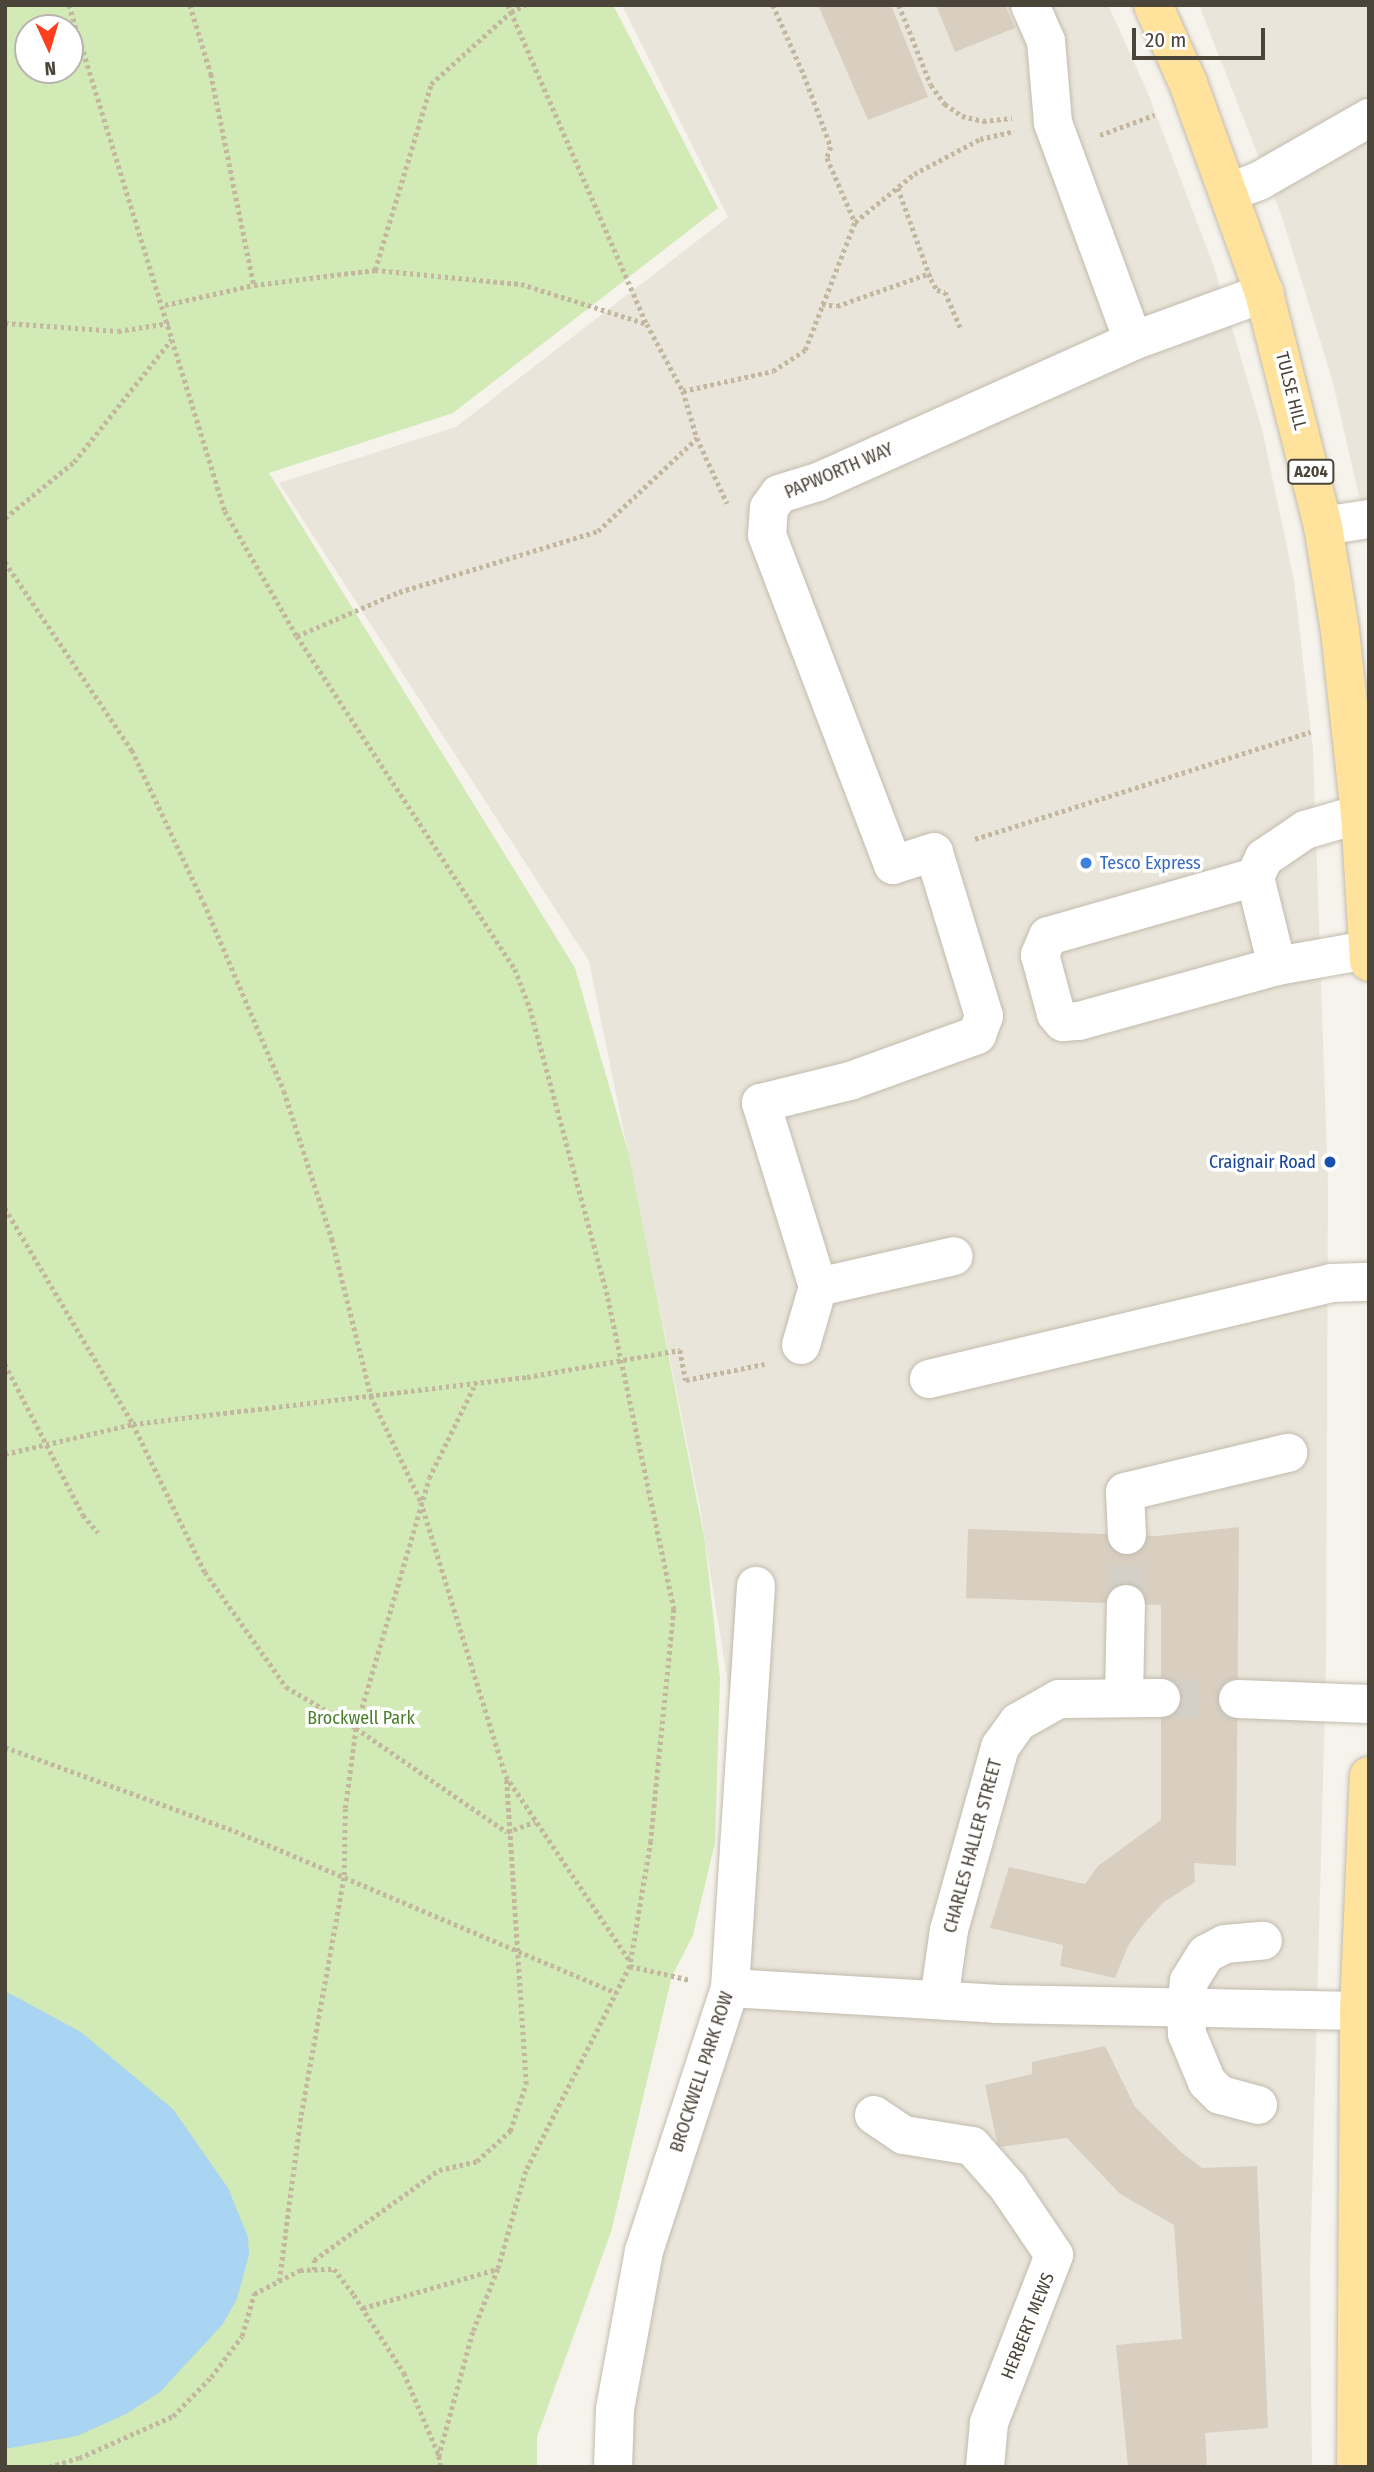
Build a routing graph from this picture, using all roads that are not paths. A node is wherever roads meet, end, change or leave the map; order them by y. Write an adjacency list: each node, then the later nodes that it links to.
1 (1030, 5): 6 (street)
2 (1153, 5): 4 (main road, TULSE HILL / A204)
3 (1369, 118): 4 (street)
4 (1230, 192): 5 (main road, TULSE HILL / A204)
5 (1264, 293): 6 (street, PAPWORTH WAY); 8 (main road, TULSE HILL / A204)
6 (1133, 341): 17 (street, PAPWORTH WAY)
7 (1369, 519): 8 (street)
8 (1323, 526): 9 (main road, TULSE HILL / A204)
9 (1360, 814): 10 (street); 11 (main road, TULSE HILL / A204)
10 (1255, 877): 14 (street); 14 (street)
11 (1367, 897): 12 (main road, TULSE HILL / A204)
12 (1368, 950): 13 (main road, TULSE HILL / A204); 14 (street)
13 (1369, 962)
14 (1277, 966)
15 (954, 1256): 17 (street)
16 (1369, 1282): 19 (street)
17 (818, 1287): 18 (street)
18 (801, 1345)
19 (929, 1379)
20 (1288, 1453): 21 (street)
21 (1127, 1535)
22 (756, 1586): 30 (street, BROCKWELL PARK ROW)
23 (1126, 1604): 24 (street)
24 (1124, 1696): 25 (street, CHARLES HALLER STREET); 31 (street, CHARLES HALLER STREET)
25 (1161, 1698)
26 (1238, 1699): 27 (street)
27 (1369, 1704)
28 (1369, 1776): 33 (main road)
29 (1263, 1941): 32 (street)
30 (730, 1988): 31 (street); 36 (street, BROCKWELL PARK ROW)
31 (939, 2000): 32 (street)
32 (1186, 2009): 33 (street); 34 (street)
33 (1359, 2011): 38 (main road)
34 (1258, 2105)
35 (874, 2115): 37 (street, HERBERT MEWS)
36 (613, 2467)
37 (985, 2467)
38 (1356, 2467)

